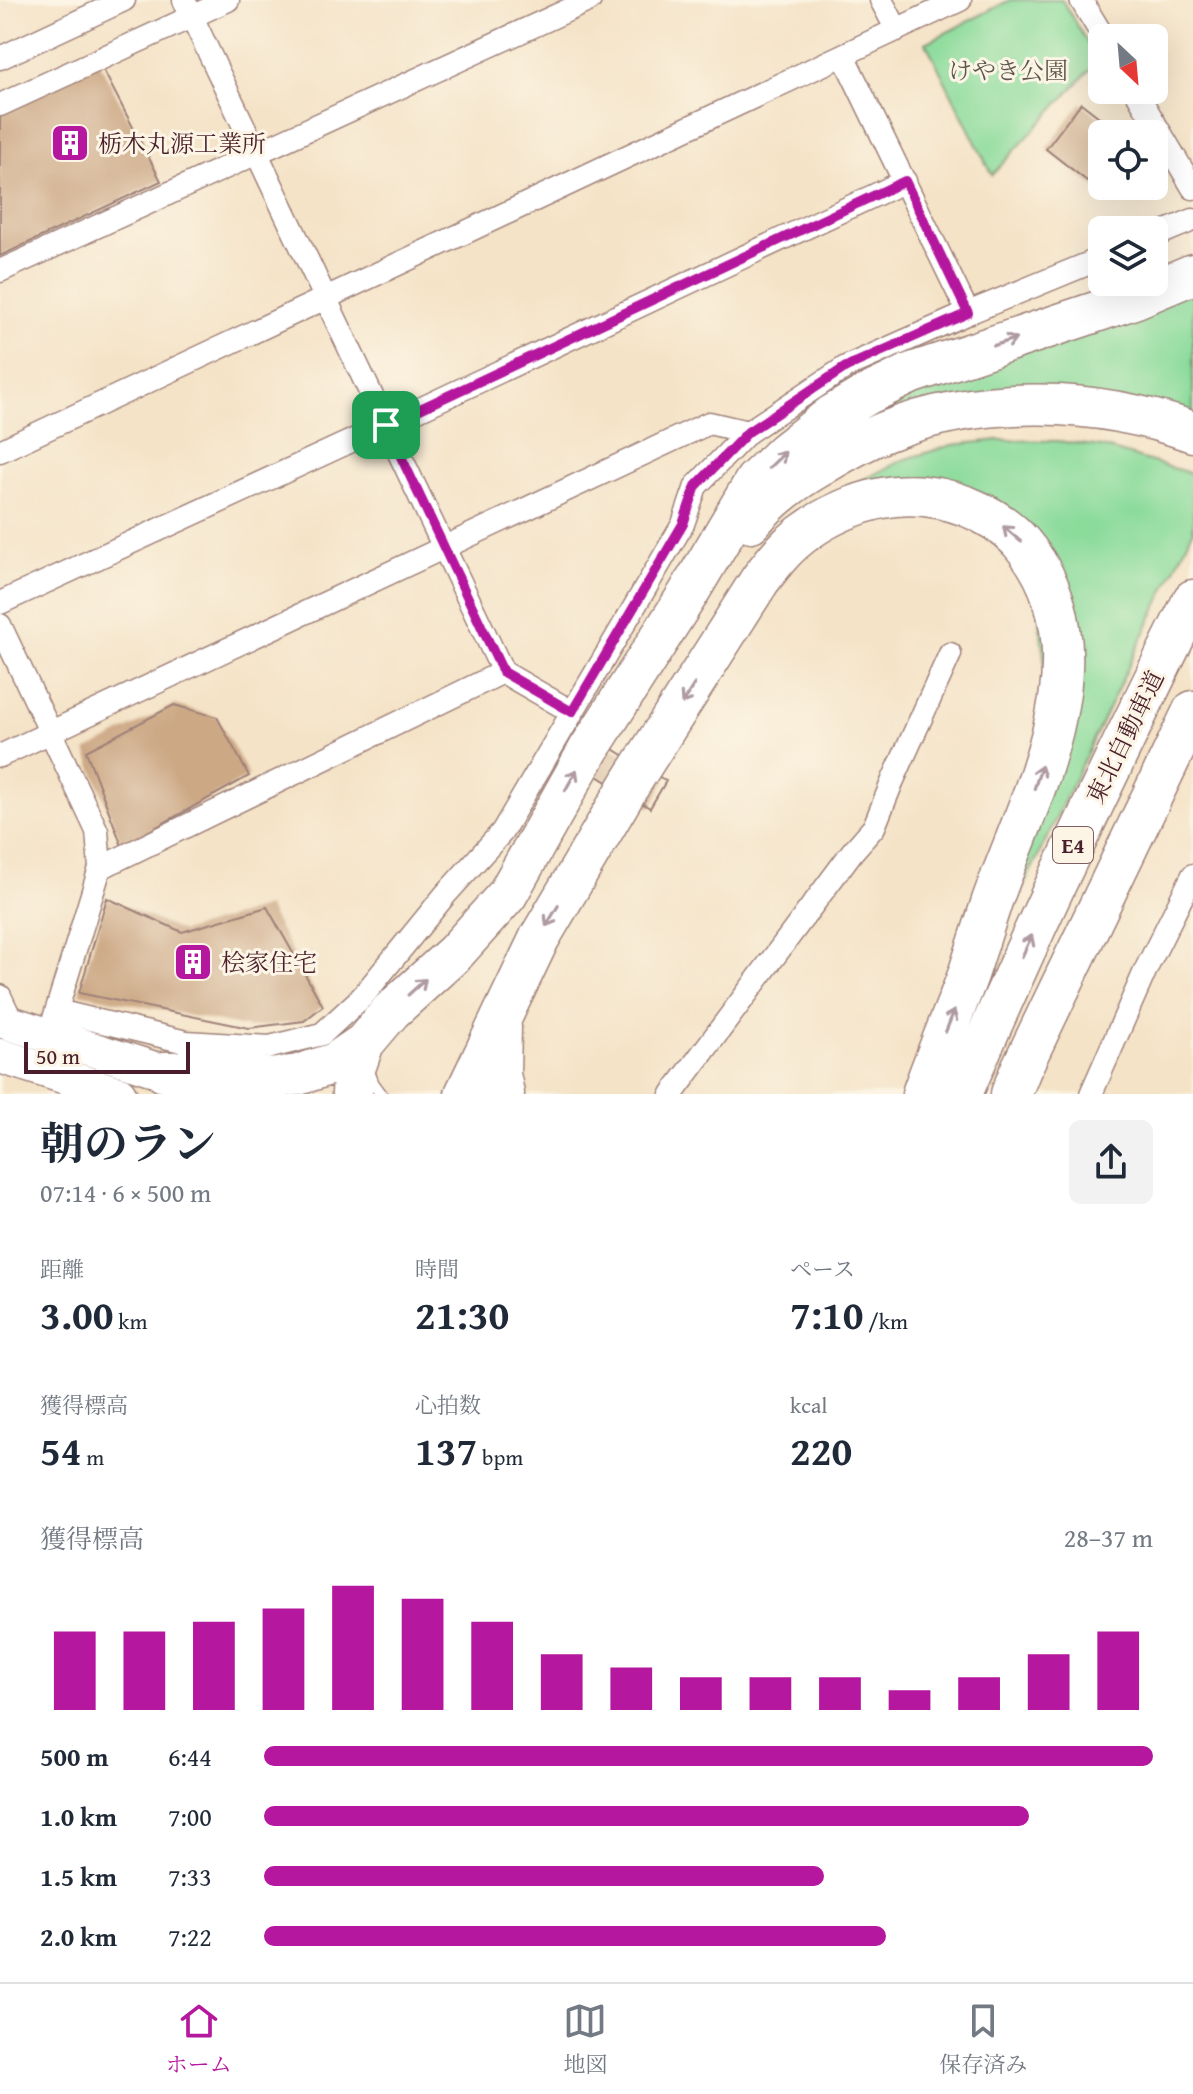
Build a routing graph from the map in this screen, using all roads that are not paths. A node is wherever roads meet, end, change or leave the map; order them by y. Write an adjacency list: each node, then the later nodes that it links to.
1 (124, 0): 11 (street)
2 (228, 0): 7 (street)
3 (590, 0): 14 (street)
4 (881, 0): 9 (street)
5 (960, 0): 9 (street)
6 (1081, 0): 8 (street)
7 (189, 8): 13 (street); 14 (street)
8 (1096, 24)
9 (897, 30): 10 (street)
10 (843, 55): 15 (street); 22 (street)
11 (0, 58)
12 (1143, 104): 16 (street)
13 (0, 105)
14 (257, 153): 20 (street); 22 (street)
15 (905, 181): 23 (street); 24 (street)
16 (1193, 188)
17 (1193, 220): 18 (street)
18 (1168, 230)
19 (1088, 264): 23 (street)
20 (0, 271)
21 (1193, 274): 30 (highway, one-way to 21)
22 (326, 298): 24 (street); 27 (street)
23 (968, 313): 25 (street)
24 (386, 425): 29 (street); 32 (street)
25 (748, 432): 29 (street); 38 (street)
26 (1193, 432): 30 (highway)
27 (0, 451)
28 (1193, 451): 34 (highway)
29 (444, 546): 36 (street); 39 (street)
30 (688, 594): 47 (highway, one-way to 30)
31 (1193, 600): 57 (highway, 東北自動車道 / E4, one-way to 31)
32 (0, 603)
33 (0, 625): 39 (street)
34 (730, 628): 50 (highway, one-way to 50); 56 (highway, one-way to 34)
35 (950, 654): 55 (street)
36 (503, 672): 38 (street); 43 (street)
37 (1193, 711): 42 (highway, 東北自動車道 / E4)
38 (572, 712): 46 (street)
39 (51, 733): 40 (street); 43 (street)
40 (0, 756)
41 (1193, 757): 42 (highway)
42 (1123, 854): 58 (highway, 東北自動車道 / E4)
43 (100, 868): 46 (street)
44 (1193, 875): 59 (street)
45 (5, 1014): 46 (main road)
46 (52, 1023): 48 (street); 49 (main road)
47 (364, 1043): 49 (highway); 53 (highway); 54 (lane)
48 (15, 1061): 51 (main road)
49 (164, 1072): 52 (main road)
50 (474, 1091)
51 (119, 1094)
52 (233, 1094)
53 (352, 1094)
54 (381, 1094)
55 (672, 1094)
56 (922, 1094)
57 (962, 1094)
58 (1011, 1094)
59 (1091, 1094)

